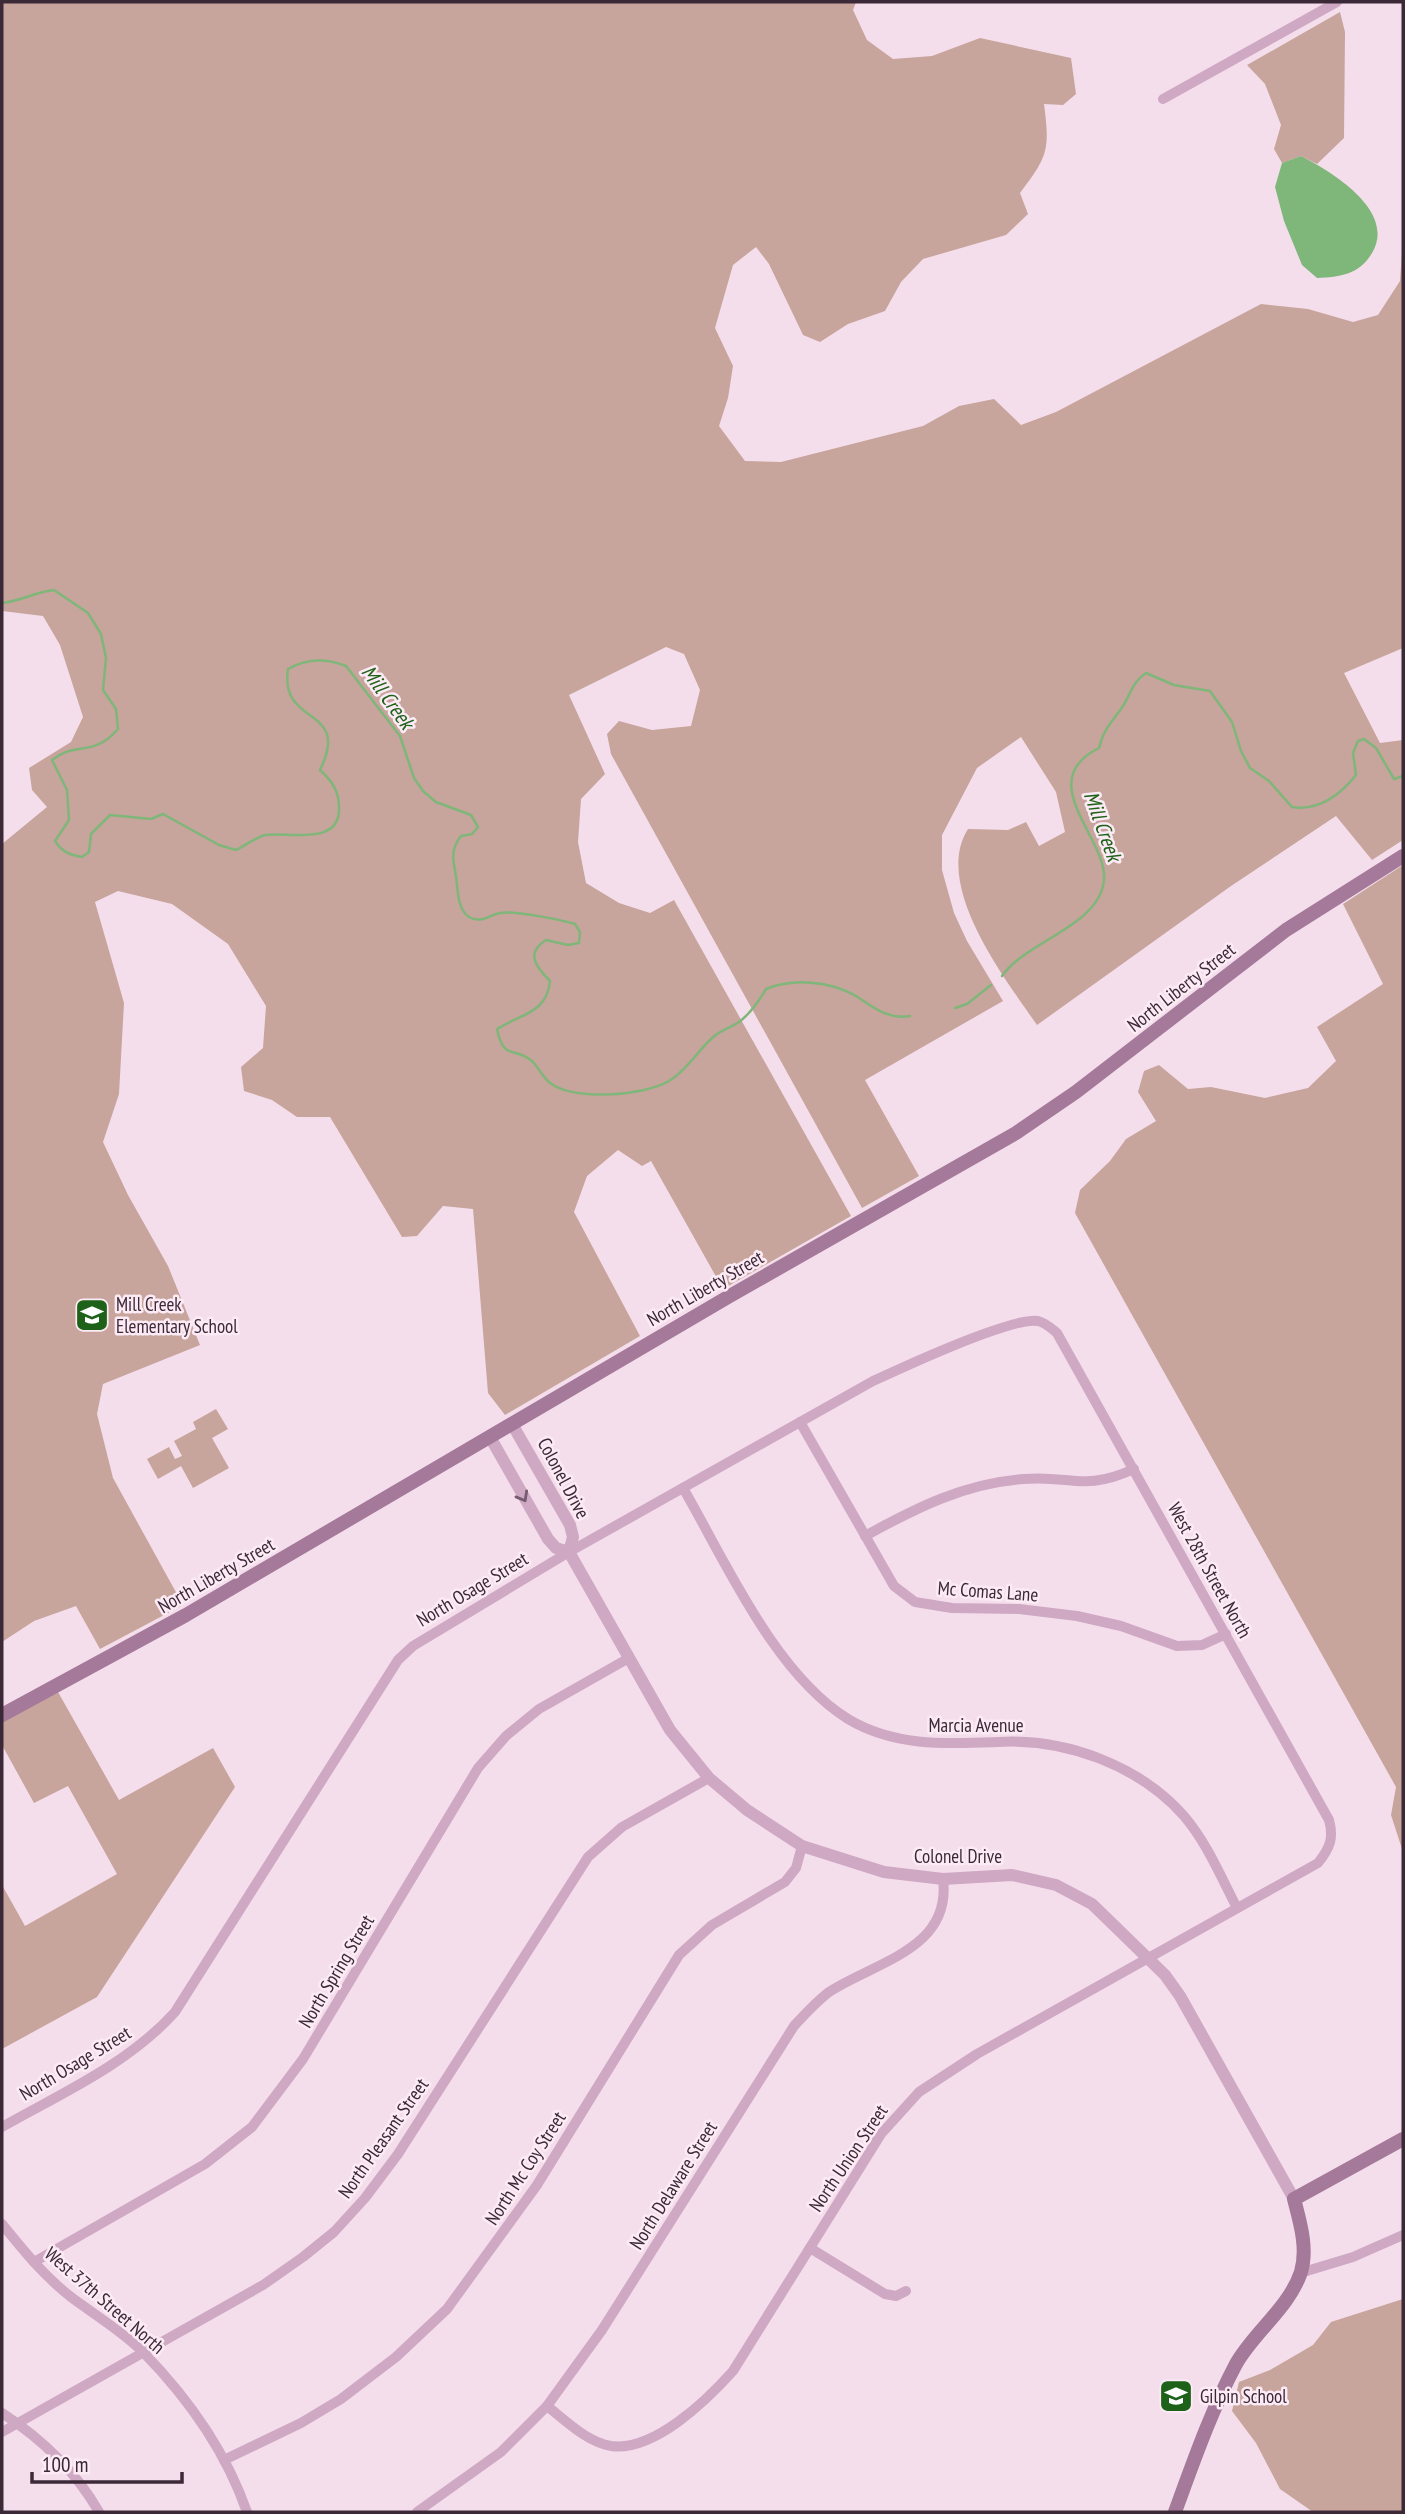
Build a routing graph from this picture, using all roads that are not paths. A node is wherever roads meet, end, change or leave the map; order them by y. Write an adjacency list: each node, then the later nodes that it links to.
1 (1337, 2): 2 (street)
2 (1163, 99)
3 (1403, 856): 6 (main road, North Liberty Street)
4 (1051, 1328): 5 (street, North Osage Street); 8 (street, West 28th Street North)
5 (800, 1422): 9 (street, North Osage Street); 10 (street, Mc Comas Lane)
6 (512, 1424): 7 (main road, North Liberty Street); 11 (street, Colonel Drive)
7 (490, 1437): 11 (street, Colonel Drive, one-way to 11); 14 (main road, North Liberty Street)
8 (1134, 1469): 10 (street); 12 (street, West 28th Street North)
9 (683, 1488): 11 (street, North Osage Street); 19 (street, Marcia Avenue)
10 (865, 1536): 12 (street, Mc Comas Lane)
11 (569, 1552): 13 (street, Colonel Drive); 21 (street, North Osage Street)
12 (1226, 1634): 16 (street, West 28th Street North)
13 (629, 1658): 15 (street, Colonel Drive); 27 (street, North Spring Street)
14 (2, 1715)
15 (709, 1777): 17 (street, Colonel Drive); 30 (street, North Pleasant Street)
16 (1333, 1832): 19 (street, North Union Street)
17 (802, 1846): 18 (street, Colonel Drive); 35 (street, North Mc Coy Street)
18 (943, 1879): 20 (street, Colonel Drive); 31 (street, North Delaware Street)
19 (1237, 1908): 20 (street, North Union Street)
20 (1148, 1959): 23 (street, Colonel Drive); 26 (street, North Union Street)
21 (2, 2127)
22 (1403, 2139): 23 (main road)
23 (1294, 2199): 28 (main road)
24 (2, 2224): 27 (street, West 37th Street North)
25 (1403, 2235): 28 (street)
26 (810, 2248): 29 (street); 31 (street, North Union Street)
27 (34, 2262): 30 (street, West 37th Street North)
28 (1300, 2273): 39 (main road)
29 (906, 2291)
30 (142, 2351): 33 (street, North Pleasant Street); 35 (street, West 37th Street North)
31 (547, 2406): 38 (street, North Delaware Street)
32 (2, 2413): 33 (street)
33 (17, 2423): 34 (street, North Pleasant Street); 36 (street)
34 (2, 2431)
35 (224, 2460): 37 (street, West 37th Street North)
36 (99, 2512)
37 (247, 2512)
38 (417, 2512)
39 (1175, 2512)

